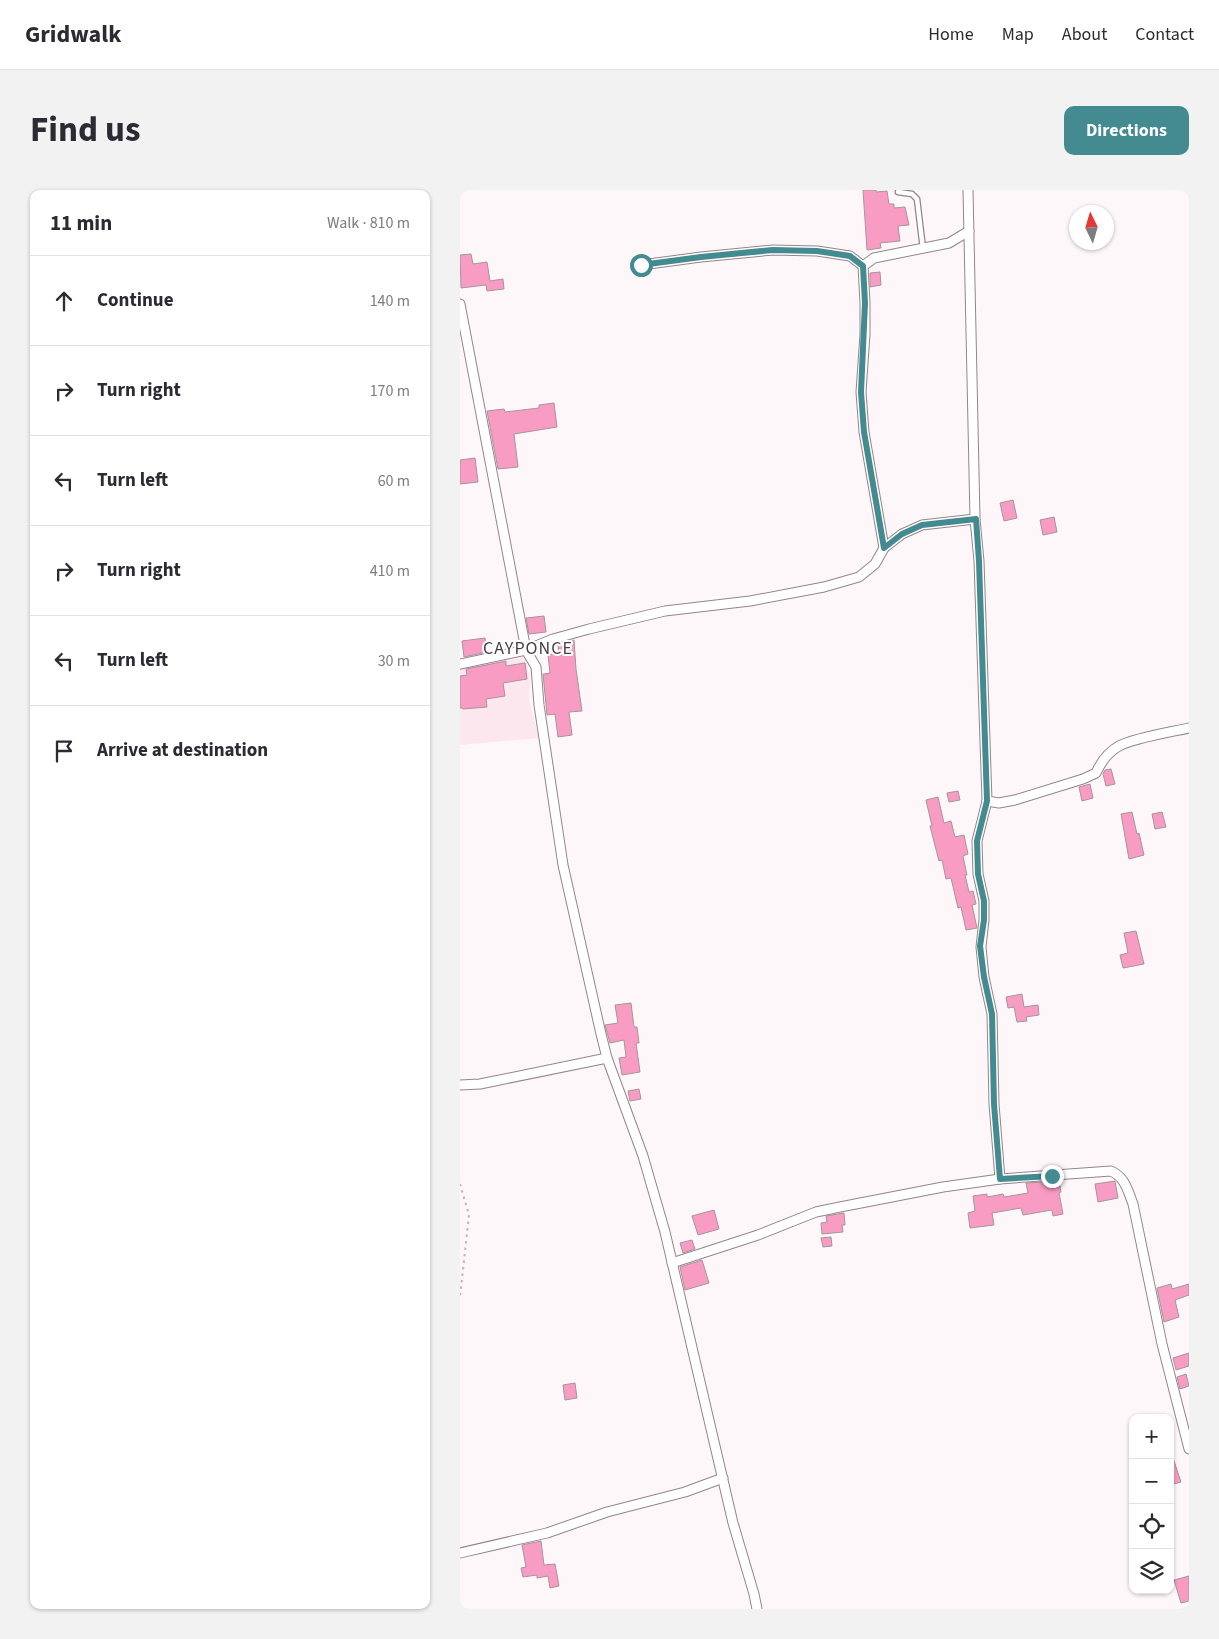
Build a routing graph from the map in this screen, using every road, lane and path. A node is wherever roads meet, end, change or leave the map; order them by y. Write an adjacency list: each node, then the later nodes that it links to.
1 (968, 190): 3 (street)
2 (898, 192): 4 (lane)
3 (969, 231): 4 (street); 8 (street)
4 (923, 249): 6 (street)
5 (641, 265): 6 (street)
6 (863, 266): 9 (street)
7 (460, 304): 10 (street)
8 (976, 519): 9 (street); 13 (street)
9 (884, 548): 10 (street)
10 (526, 650): 11 (street); 14 (street)
11 (460, 664)
12 (1189, 728): 13 (street)
13 (987, 801): 16 (street)
14 (607, 1058): 15 (street); 18 (street)
15 (460, 1085)
16 (1000, 1179): 18 (street); 20 (street)
17 (460, 1184): 19 (path)
18 (672, 1263): 21 (street)
19 (460, 1296)
20 (1189, 1449)
21 (723, 1478): 22 (street); 23 (street)
22 (460, 1553)
23 (757, 1609)

